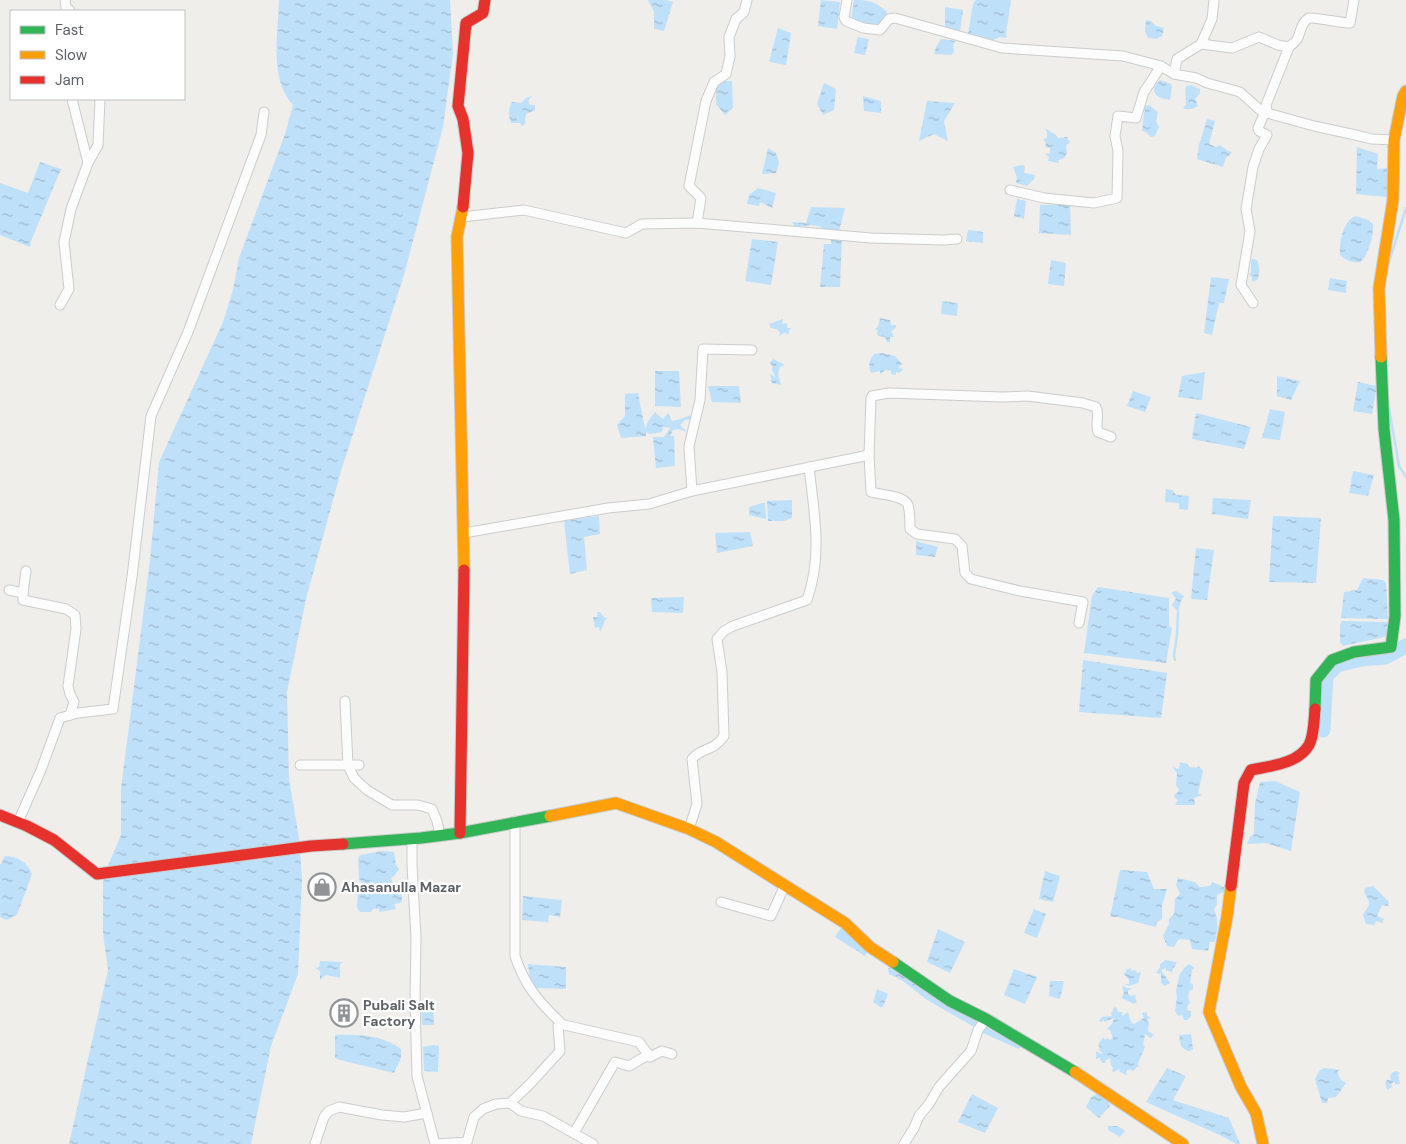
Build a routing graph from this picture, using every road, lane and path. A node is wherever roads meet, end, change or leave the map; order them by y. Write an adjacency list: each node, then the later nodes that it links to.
1 (485, 0): 18 (street)
2 (747, 0): 19 (street)
3 (847, 0): 8 (street)
4 (1214, 0): 6 (street)
5 (1354, 0): 7 (street)
6 (1201, 44): 7 (street); 9 (street)
7 (1289, 47): 14 (street)
8 (1161, 66): 9 (street); 17 (street)
9 (1174, 74): 14 (street)
10 (1406, 91): 15 (street)
11 (72, 100): 16 (street)
12 (100, 100): 16 (street)
13 (264, 112): 34 (street)
14 (1266, 112): 15 (street); 21 (street)
15 (1394, 140): 59 (street)
16 (88, 163): 22 (street)
17 (1010, 190)
18 (462, 217): 19 (street); 28 (street)
19 (697, 222): 20 (street)
20 (957, 239)
21 (1253, 304)
22 (60, 305)
23 (752, 350): 27 (street)
24 (1110, 437): 25 (street)
25 (869, 455): 26 (street); 32 (street)
26 (809, 467): 27 (street); 41 (street)
27 (692, 491): 28 (street)
28 (464, 533): 42 (street)
29 (26, 571): 31 (street)
30 (9, 590): 31 (street)
31 (24, 593): 34 (street)
32 (1079, 623)
33 (345, 701): 36 (street)
34 (70, 715): 39 (street)
35 (300, 765): 36 (street)
36 (348, 765): 37 (street); 43 (street)
37 (359, 766)
38 (0, 815): 39 (street)
39 (18, 822): 44 (street)
40 (515, 822): 41 (street); 42 (street); 48 (street)
41 (689, 829): 45 (street)
42 (460, 832): 43 (street)
43 (440, 835): 44 (street)
44 (412, 839): 52 (street)
45 (785, 885): 46 (street); 47 (street)
46 (721, 902)
47 (986, 1019): 57 (street); 58 (street)
48 (560, 1024): 50 (street); 51 (street)
49 (672, 1054): 50 (street)
50 (648, 1055): 53 (street)
51 (510, 1103): 53 (street); 55 (street)
52 (427, 1113): 54 (street); 55 (street)
53 (574, 1133): 56 (street)
54 (315, 1144)
55 (436, 1144)
56 (593, 1144)
57 (904, 1144)
58 (1183, 1144)
59 (1263, 1144)

